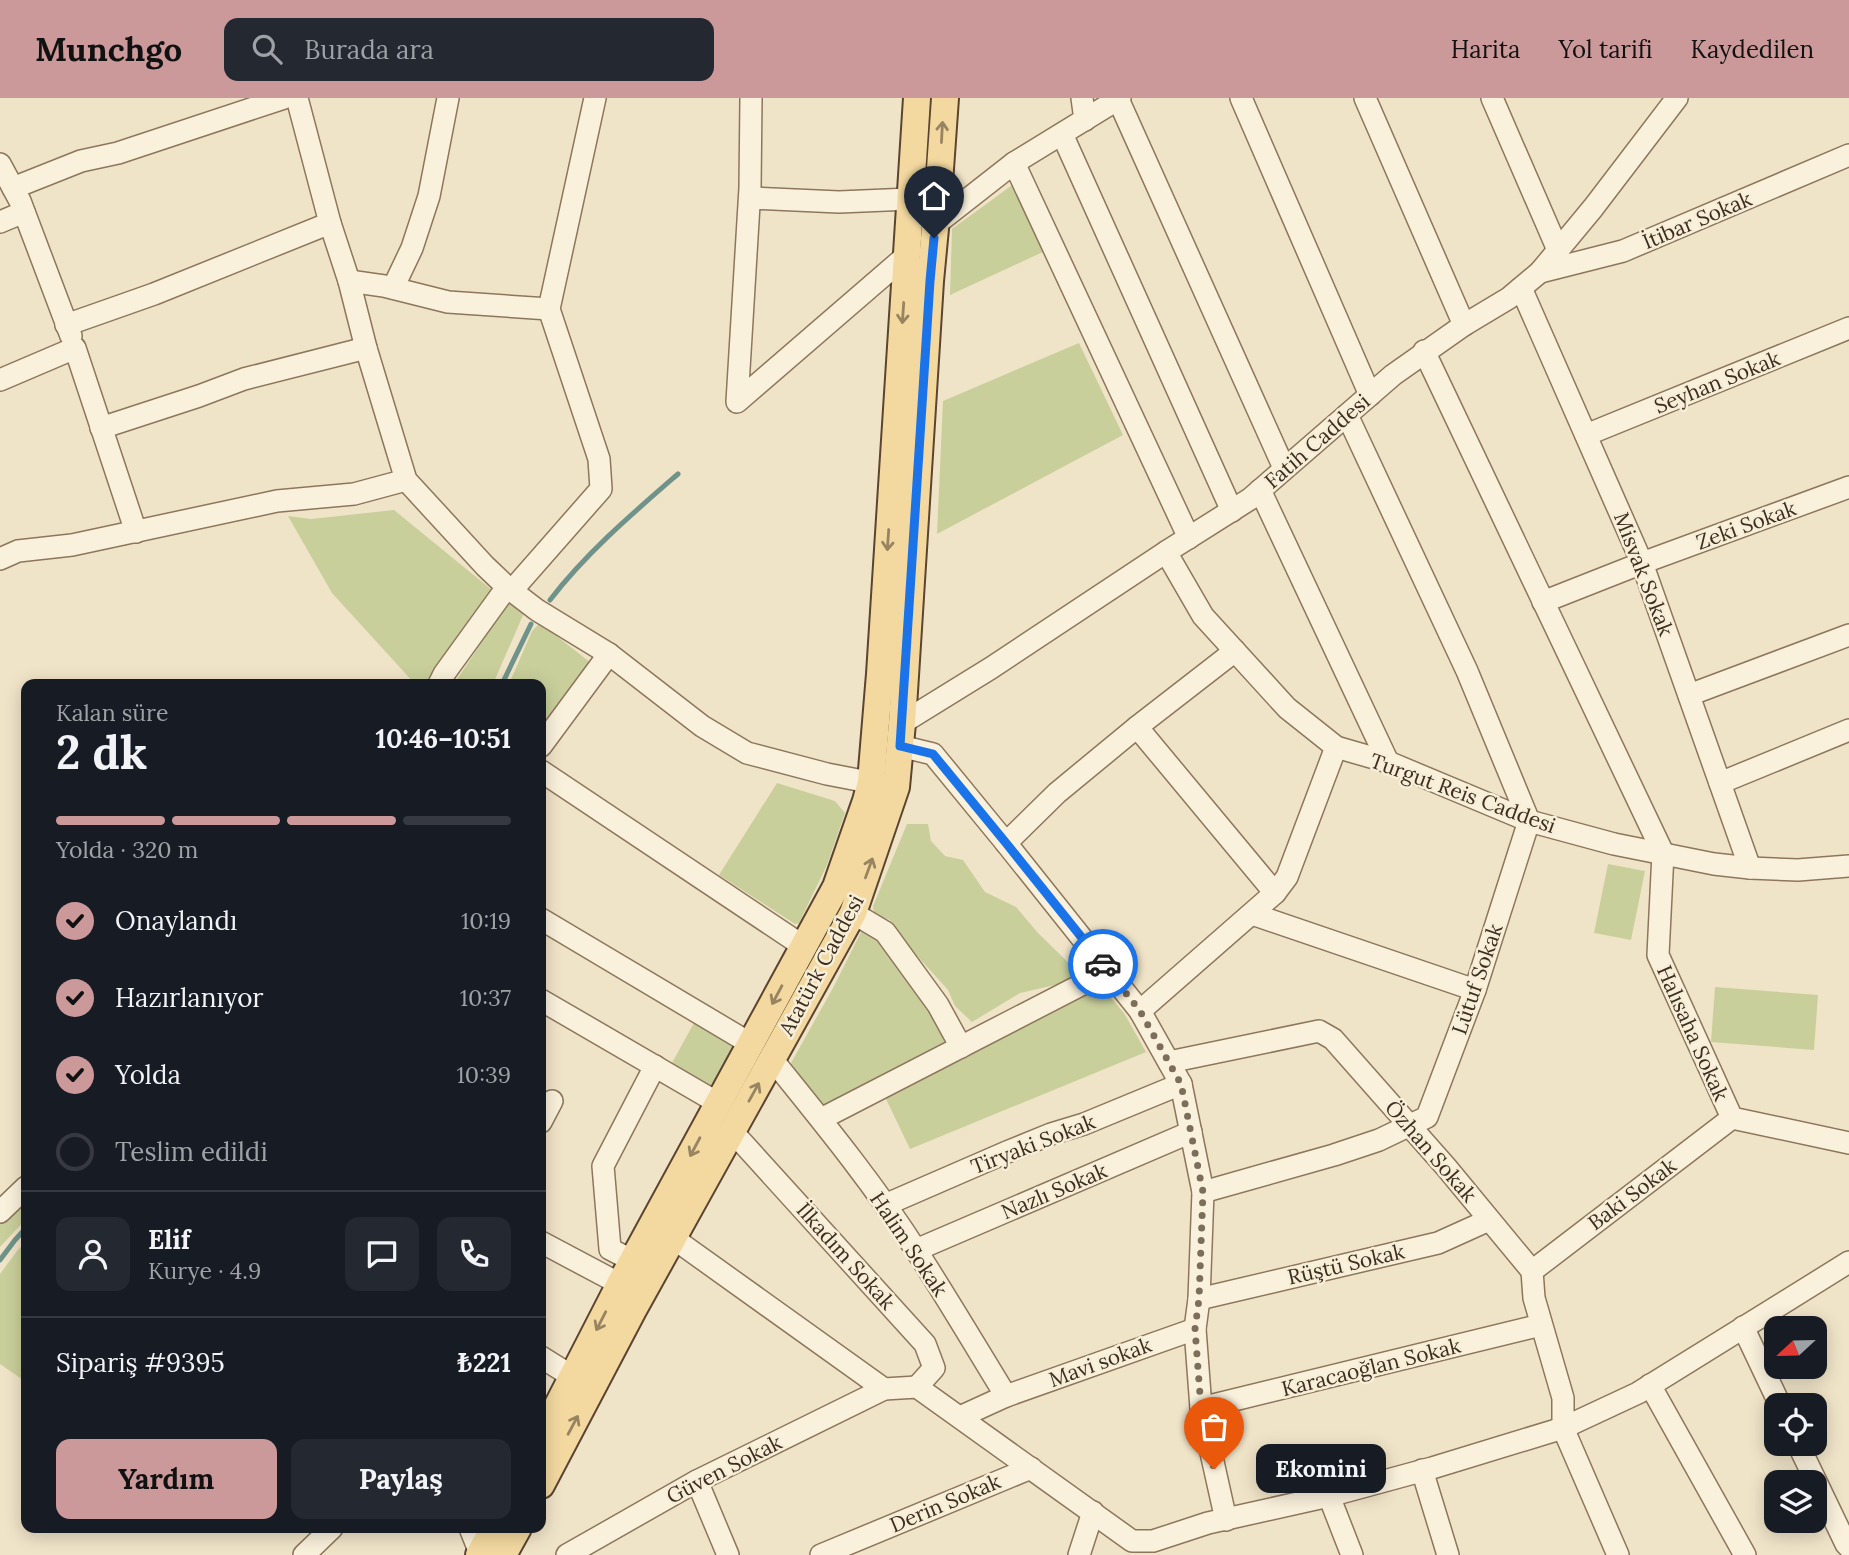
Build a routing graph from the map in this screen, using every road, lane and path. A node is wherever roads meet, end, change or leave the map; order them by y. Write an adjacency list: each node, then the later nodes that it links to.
1 (284, 98): 19 (street)
2 (297, 98): 24 (street)
3 (448, 98): 30 (street)
4 (596, 98): 32 (street)
5 (751, 98): 20 (street)
6 (917, 98): 21 (main road)
7 (944, 98): 25 (main road, Atatürk Caddesi, one-way to 7)
8 (1082, 98): 14 (street)
9 (1241, 98): 40 (street)
10 (1365, 98): 34 (street)
11 (1492, 98): 26 (street)
12 (1677, 98): 26 (street, Fatih Caddesi)
13 (1119, 99): 14 (street); 44 (street)
14 (1085, 120): 15 (street)
15 (1062, 134): 17 (street); 48 (street)
16 (1849, 155): 28 (street, İtibar Sokak)
17 (1014, 163): 25 (street); 50 (street)
18 (0, 164): 19 (street)
19 (13, 188): 22 (street)
20 (750, 198): 21 (street); 27 (street)
21 (910, 198): 27 (main road)
22 (24, 212): 23 (street); 33 (street)
23 (0, 222)
24 (330, 223): 29 (street); 33 (street)
25 (936, 224): 63 (main road, Atatürk Caddesi)
26 (1558, 250): 28 (street, Fatih Caddesi)
27 (906, 256): 69 (main road, one-way to 69)
28 (1540, 272): 31 (street, Fatih Caddesi)
29 (349, 281): 30 (street); 37 (street)
30 (393, 288): 32 (street)
31 (1521, 288): 34 (street, Fatih Caddesi); 43 (street, Misvak Sokak)
32 (549, 309): 54 (street)
33 (66, 325): 36 (street)
34 (1464, 325): 38 (street, Fatih Caddesi)
35 (1849, 328): 43 (street, Seyhan Sokak)
36 (75, 348): 39 (street); 42 (street)
37 (366, 348): 42 (street); 45 (street)
38 (1424, 351): 40 (street, Fatih Caddesi); 55 (street, Halısaha Sokak)
39 (0, 380)
40 (1370, 395): 41 (street, Fatih Caddesi)
41 (1347, 415): 44 (street, Fatih Caddesi); 70 (street)
42 (102, 428): 49 (street)
43 (1586, 435): 53 (street, Misvak Sokak)
44 (1284, 468): 47 (street, Fatih Caddesi)
45 (406, 480): 49 (street); 54 (street)
46 (1849, 486): 53 (street, Zeki Sokak)
47 (1261, 490): 48 (street, Fatih Caddesi); 66 (street)
48 (1231, 511): 50 (street, Fatih Caddesi)
49 (136, 532): 52 (street)
50 (1189, 538): 51 (street, Fatih Caddesi)
51 (1166, 552): 57 (street, Turgut Reis Caddesi); 63 (street, Fatih Caddesi)
52 (0, 559)
53 (1642, 563): 55 (street, Zeki Sokak); 60 (street, Misvak Sokak)
54 (508, 587): 58 (street); 59 (street)
55 (1543, 602): 72 (street, Halısaha Sokak)
56 (1849, 635): 60 (street)
57 (1235, 651): 61 (street); 65 (street, Turgut Reis Caddesi)
58 (609, 654): 64 (street); 69 (street)
59 (442, 679)
60 (1689, 695): 68 (street, Misvak Sokak)
61 (1137, 727): 71 (street); 75 (street)
62 (1849, 730): 68 (street)
63 (901, 734): 69 (main road, Atatürk Caddesi); 71 (street)
64 (546, 739)
65 (1336, 747): 66 (street, Turgut Reis Caddesi); 75 (street)
66 (1388, 762): 70 (street, Turgut Reis Caddesi)
67 (546, 774): 79 (street)
68 (1720, 783): 74 (street, Misvak Sokak)
69 (883, 784): 76 (main road, Atatürk Caddesi, one-way to 69); 79 (main road)
70 (1529, 821): 72 (street, Turgut Reis Caddesi); 81 (street, Lütuf Sokak)
71 (1006, 843): 80 (street)
72 (1662, 853): 74 (street, Turgut Reis Caddesi); 92 (street, Halısaha Sokak)
73 (1849, 866): 74 (street, Turgut Reis Caddesi)
74 (1750, 868)
75 (1275, 893): 77 (street)
76 (853, 913): 84 (street); 85 (main road, Atatürk Caddesi)
77 (1252, 914): 81 (street); 83 (street)
78 (546, 922): 85 (street, Halim Sokak)
79 (803, 946): 85 (main road, one-way to 85)
80 (1108, 971): 83 (street); 84 (street)
81 (1475, 990): 94 (street, Lütuf Sokak)
82 (546, 1003): 87 (street)
83 (1140, 1011): 86 (street)
84 (961, 1047): 93 (street)
85 (761, 1051): 90 (main road); 93 (street, Halim Sokak); 96 (main road, Atatürk Caddesi, one-way to 85)
86 (1169, 1062): 88 (street); 94 (street, Özhan Sokak)
87 (654, 1066): 90 (street); 106 (street)
88 (1181, 1084): 95 (street); 100 (street, Tiryaki Sokak)
89 (552, 1101): 91 (street)
90 (718, 1103): 106 (main road, one-way to 106)
91 (546, 1112)
92 (1732, 1118): 97 (street, Halısaha Sokak); 108 (street, Baki Sokak)
93 (821, 1119): 100 (street, Halim Sokak)
94 (1409, 1125): 99 (street, Lütuf Sokak); 102 (street, Özhan Sokak)
95 (1191, 1132): 99 (street); 105 (street, Nazlı Sokak)
96 (730, 1134): 103 (main road, Atatürk Caddesi); 117 (street, İlkadım Sokak)
97 (1849, 1143)
98 (21, 1192): 101 (street)
99 (1203, 1192): 110 (street)
100 (885, 1205): 105 (street, Halim Sokak)
101 (0, 1212)
102 (1489, 1220): 108 (street, Özhan Sokak); 110 (street, Rüştü Sokak)
103 (673, 1238): 118 (street); 128 (main road, Atatürk Caddesi, one-way to 103)
104 (546, 1245): 109 (street)
105 (916, 1250): 120 (street, Halim Sokak)
106 (633, 1261): 109 (main road)
107 (1849, 1262): 112 (street)
108 (1532, 1271): 111 (street)
109 (620, 1284): 115 (main road, one-way to 115)
110 (1199, 1299): 113 (street)
111 (1541, 1325): 121 (street, Karacaoğlan Sokak); 124 (street)
112 (1743, 1327): 116 (street); 119 (street)
113 (1195, 1329): 120 (street, Mavi sokak); 121 (street)
114 (546, 1360): 115 (street)
115 (572, 1377): 123 (main road)
116 (1650, 1385): 124 (street); 147 (street)
117 (917, 1387): 118 (street); 122 (street)
118 (884, 1389): 129 (street, Güven Sokak)
119 (1774, 1393)
120 (1006, 1396): 122 (street)
121 (1201, 1408): 132 (street)
122 (960, 1417): 126 (street)
123 (546, 1428)
124 (1563, 1428): 127 (street); 146 (street)
125 (1804, 1456): 137 (street)
126 (1031, 1468): 131 (street); 142 (street, Derin Sokak)
127 (1422, 1470): 130 (street); 145 (street)
128 (546, 1476)
129 (697, 1481): 140 (street, Güven Sokak); 141 (street)
130 (1329, 1496): 132 (street); 144 (street)
131 (1093, 1512): 132 (street); 143 (street)
132 (1226, 1520)
133 (327, 1533): 139 (street)
134 (473, 1533): 138 (street)
135 (493, 1533): 138 (main road)
136 (512, 1533): 138 (main road)
137 (1849, 1547)
138 (488, 1554)
139 (303, 1555)
140 (567, 1555)
141 (728, 1555)
142 (821, 1555)
143 (1079, 1555)
144 (1352, 1555)
145 (1448, 1555)
146 (1618, 1555)
147 (1745, 1555)

